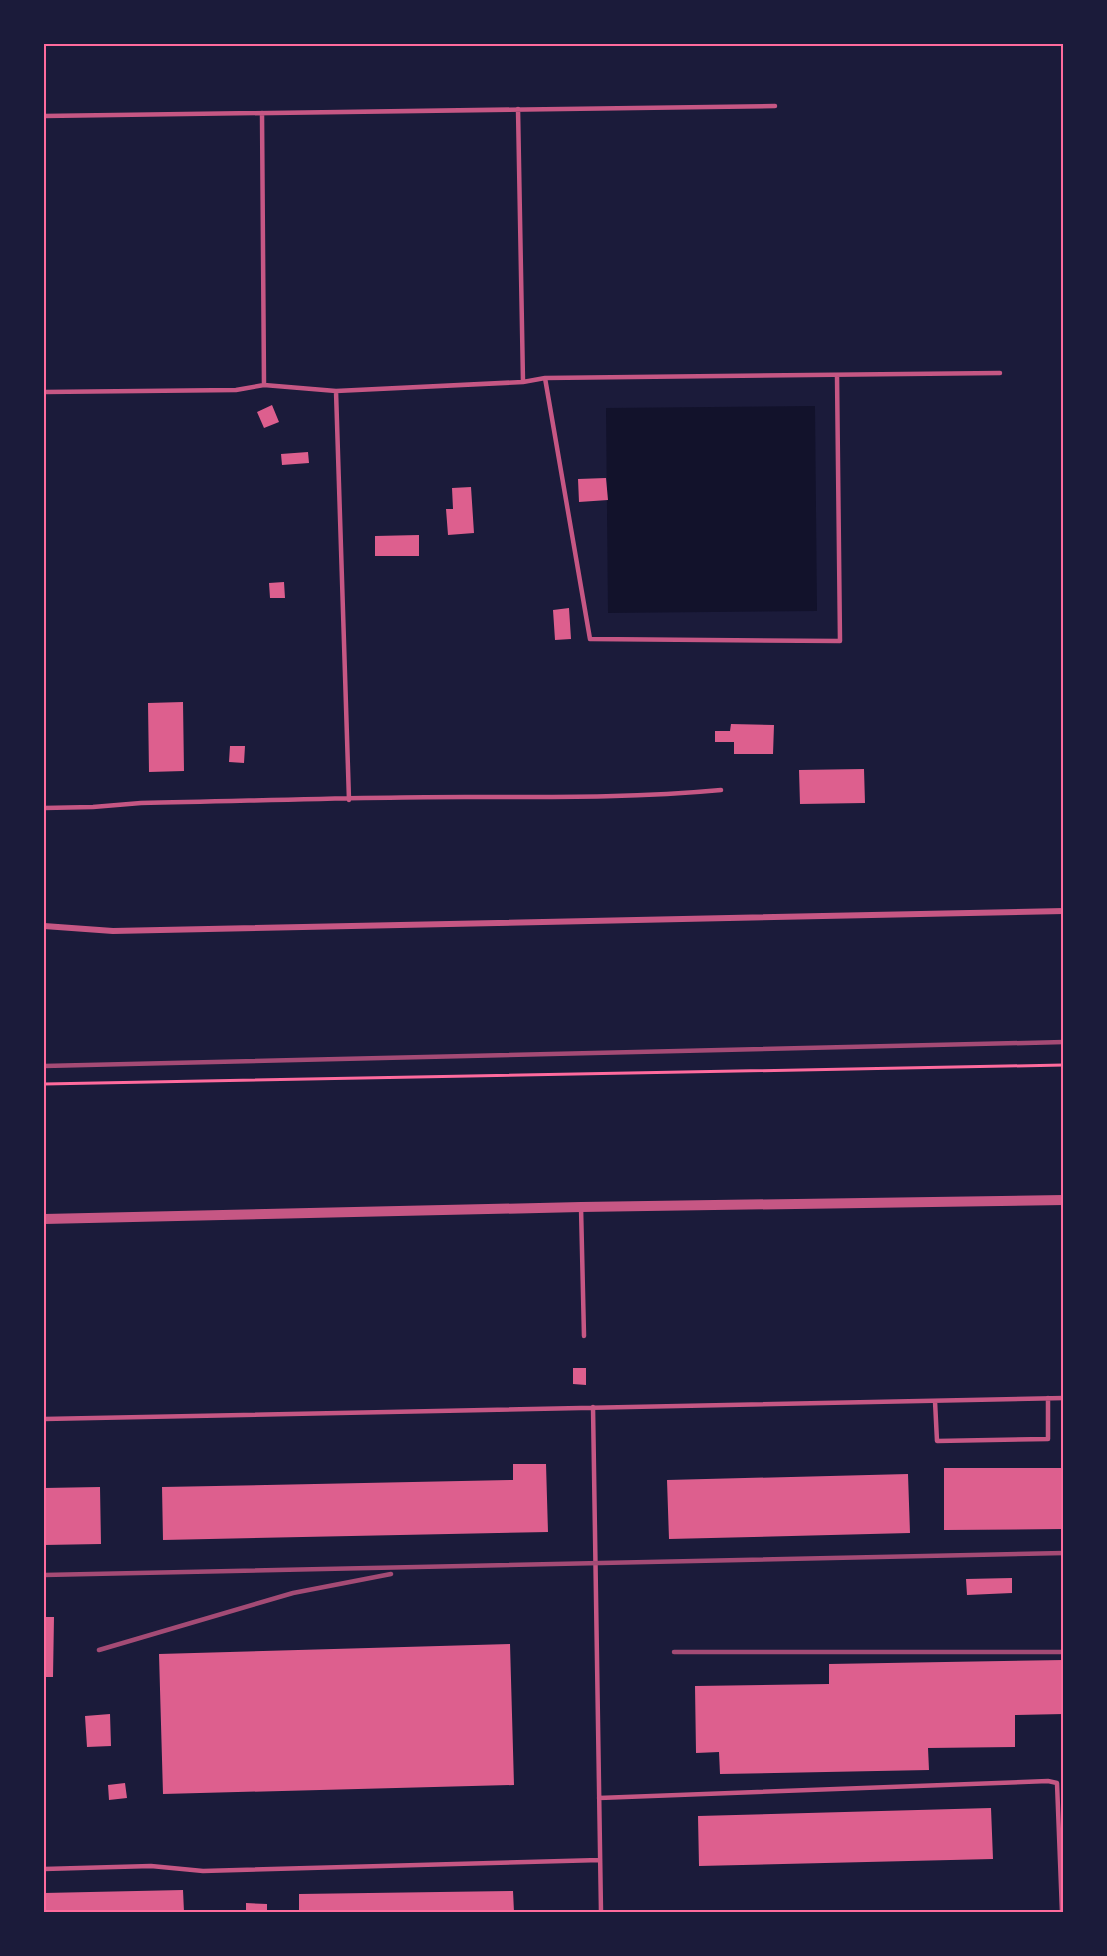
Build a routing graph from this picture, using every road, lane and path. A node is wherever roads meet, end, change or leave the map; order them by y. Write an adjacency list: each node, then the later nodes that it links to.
1 (775, 106): 2 (lane)
2 (518, 109): 3 (lane); 8 (lane)
3 (262, 113): 4 (lane); 9 (lane)
4 (44, 116)
5 (1000, 374): 6 (lane)
6 (837, 375): 7 (lane); 7 (lane)
7 (545, 378): 8 (lane)
8 (523, 382): 10 (lane)
9 (264, 386): 10 (lane); 11 (lane)
10 (336, 391): 13 (lane)
11 (44, 392)
12 (721, 790): 13 (lane)
13 (349, 800): 14 (lane)
14 (44, 808)
15 (1064, 911): 16 (street)
16 (44, 926)
17 (1064, 1065): 18 (path)
18 (44, 1084)
19 (1064, 1200): 20 (street)
20 (581, 1207): 21 (street); 22 (lane)
21 (44, 1219)
22 (584, 1336)
23 (1048, 1398): 24 (lane); 25 (lane); 25 (lane)
24 (1064, 1398)
25 (935, 1401): 26 (lane)
26 (593, 1407): 27 (lane); 28 (lane)
27 (44, 1419)
28 (599, 1798): 29 (lane); 32 (lane)
29 (600, 1860): 30 (lane); 31 (lane)
30 (44, 1869)
31 (601, 1912)
32 (1062, 1912)

